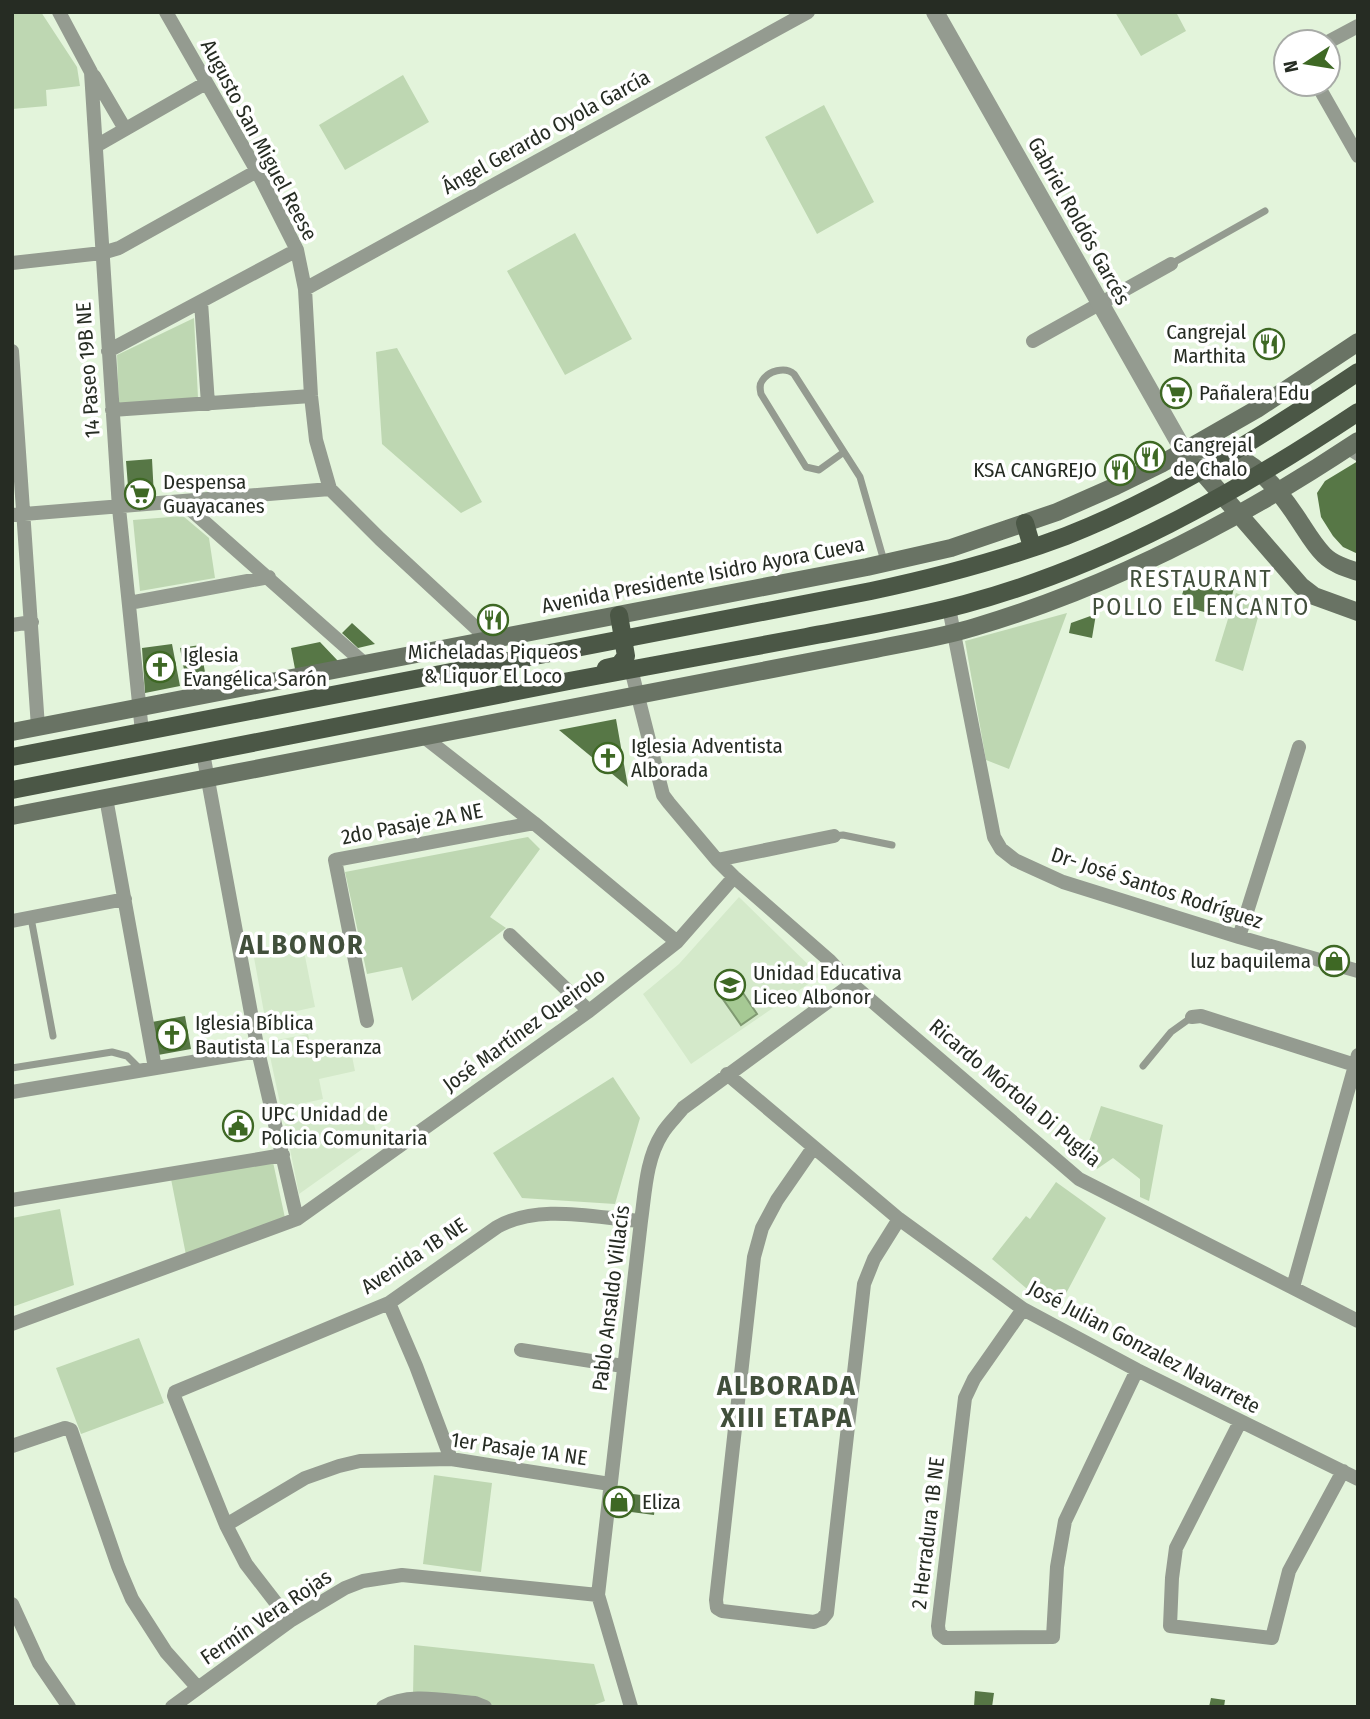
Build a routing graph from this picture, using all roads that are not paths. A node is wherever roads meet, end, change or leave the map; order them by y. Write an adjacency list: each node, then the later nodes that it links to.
1 (59, 12): 7 (street, 14 Paseo 19B NE)
2 (166, 12): 8 (street, Augusto San Miguel Reese)
3 (808, 12): 19 (street, Ángel Gerardo Oyola García)
4 (935, 12): 21 (street, Gabriel Roldós Garcés)
5 (1358, 26): 6 (street)
6 (1342, 35)
7 (92, 72): 10 (street); 11 (street, 14 Paseo 19B NE)
8 (206, 83): 10 (street); 13 (street, Augusto San Miguel Reese)
9 (1325, 98): 12 (street)
10 (125, 129): 11 (street)
11 (96, 146): 16 (street, 14 Paseo 19B NE)
12 (1358, 156)
13 (257, 171): 15 (street, Augusto San Miguel Reese); 16 (street)
14 (1265, 211): 18 (lane)
15 (297, 250): 19 (street, Augusto San Miguel Reese); 20 (street)
16 (102, 253): 17 (street); 25 (street, 14 Paseo 19B NE)
17 (12, 263)
18 (1171, 264): 21 (street)
19 (305, 289): 27 (street, Augusto San Miguel Reese)
20 (201, 302): 25 (street); 28 (street)
21 (1100, 304): 22 (street); 33 (street, Gabriel Roldós Garcés)
22 (1033, 341)
23 (1358, 342): 33 (main road, Avenida Presidente Isidro Ayora Cueva)
24 (12, 351): 31 (street)
25 (108, 351): 29 (street, 14 Paseo 19B NE)
26 (1358, 372): 35 (main road)
27 (311, 396): 28 (street); 38 (street, Augusto San Miguel Reese)
28 (208, 404): 29 (street)
29 (112, 410): 42 (street, 14 Paseo 19B NE)
30 (1358, 412): 37 (main road)
31 (15, 416): 43 (street)
32 (1353, 450): 39 (main road)
33 (1184, 451): 35 (main road); 36 (main road, Gabriel Roldós Garcés); 45 (main road, Avenida Presidente Isidro Ayora Cueva)
34 (844, 452): 34 (lane); 47 (lane)
35 (1230, 453): 36 (main road); 37 (main road)
36 (1200, 471): 40 (main road, Gabriel Roldós Garcés); 46 (main road)
37 (1263, 472): 39 (main road); 40 (main road)
38 (330, 489): 41 (street); 58 (street, Augusto San Miguel Reese)
39 (1280, 491): 44 (main road); 48 (main road)
40 (1222, 496): 44 (main road, Gabriel Roldós Garcés); 51 (main road)
41 (182, 502): 42 (street); 49 (street)
42 (118, 508): 43 (street); 50 (street, 14 Paseo 19B NE)
43 (18, 515): 54 (street)
44 (1238, 515): 52 (main road, Gabriel Roldós Garcés); 56 (main road)
45 (1025, 523): 46 (main road); 47 (main road, Avenida Presidente Isidro Ayora Cueva)
46 (1032, 547): 57 (main road)
47 (884, 563): 53 (main road, Avenida Presidente Isidro Ayora Cueva)
48 (1358, 572)
49 (269, 577): 50 (street); 59 (street)
50 (129, 603): 63 (street, 14 Paseo 19B NE)
51 (949, 608): 56 (street); 60 (main road)
52 (1358, 612)
53 (619, 615): 57 (main road); 58 (main road, Avenida Presidente Isidro Ayora Cueva)
54 (32, 622): 55 (street); 64 (street)
55 (12, 625)
56 (955, 632): 62 (main road); 84 (street, Dr- José Santos Rodríguez)
57 (625, 639): 61 (main road); 66 (main road)
58 (489, 640): 59 (main road, Avenida Presidente Isidro Ayora Cueva)
59 (365, 664): 63 (main road, Avenida Presidente Isidro Ayora Cueva)
60 (631, 669): 61 (main road); 62 (street)
61 (570, 681): 69 (main road)
62 (637, 696): 67 (main road); 78 (street, Ricardo Mórtola Di Puglia)
63 (140, 707): 64 (main road, Avenida Presidente Isidro Ayora Cueva); 66 (street, 14 Paseo 19B NE)
64 (38, 727): 65 (main road, Avenida Presidente Isidro Ayora Cueva)
65 (12, 732)
66 (142, 732): 70 (main road)
67 (424, 737): 71 (main road); 75 (street)
68 (1299, 747): 84 (street)
69 (203, 753): 71 (street); 72 (main road)
70 (12, 757)
71 (209, 778): 73 (main road); 92 (street)
72 (12, 790)
73 (106, 798): 74 (main road); 80 (street)
74 (12, 816)
75 (534, 823): 85 (street); 90 (street, 2do Pasaje 2A NE)
76 (834, 836): 77 (lane); 78 (street)
77 (892, 845)
78 (717, 860): 79 (street, Ricardo Mórtola Di Puglia)
79 (734, 877): 85 (street, José Martínez Queirolo); 87 (street, Ricardo Mórtola Di Puglia)
80 (125, 899): 81 (street); 96 (street)
81 (30, 918): 82 (street); 91 (lane)
82 (12, 921)
83 (510, 935): 88 (street)
84 (1239, 937): 86 (street, Dr- José Santos Rodríguez)
85 (677, 942): 88 (street, José Martínez Queirolo)
86 (1358, 971)
87 (852, 984): 97 (street, Pablo Ansaldo Villacís); 105 (street, Ricardo Mórtola Di Puglia)
88 (589, 1011): 102 (street, José Martínez Queirolo)
89 (1192, 1017): 93 (street); 94 (lane)
90 (367, 1021)
91 (53, 1036)
92 (258, 1051): 96 (street); 100 (street)
93 (1356, 1060): 105 (street)
94 (1143, 1066)
95 (12, 1069): 96 (lane)
96 (148, 1069): 98 (street)
97 (727, 1074): 99 (street, José Julian Gonzalez Navarrete); 104 (street, Pablo Ansaldo Villacís)
98 (12, 1092)
99 (813, 1149): 103 (street, José Julian Gonzalez Navarrete); 103 (street)
100 (283, 1154): 101 (street); 102 (street)
101 (12, 1200)
102 (297, 1219): 109 (street, José Martínez Queirolo)
103 (899, 1219): 107 (street, José Julian Gonzalez Navarrete)
104 (641, 1221): 106 (street, Avenida 1B NE); 111 (street, Pablo Ansaldo Villacís)
105 (1293, 1287): 108 (street, Ricardo Mórtola Di Puglia)
106 (389, 1303): 115 (street); 119 (street, Avenida 1B NE)
107 (1023, 1309): 112 (street, José Julian Gonzalez Navarrete); 112 (street, 2 Herradura 1B NE)
108 (1358, 1321)
109 (12, 1324)
110 (521, 1350): 111 (street)
111 (623, 1366): 118 (street, Pablo Ansaldo Villacís)
112 (1137, 1370): 113 (street, José Julian Gonzalez Navarrete)
113 (1240, 1422): 116 (street, José Julian Gonzalez Navarrete); 116 (street)
114 (12, 1446): 123 (street)
115 (451, 1458): 118 (street, 1er Pasaje 1A NE); 119 (street, 1er Pasaje 1A NE)
116 (1343, 1471): 117 (street, José Julian Gonzalez Navarrete)
117 (1358, 1479)
118 (610, 1484): 120 (street, Pablo Ansaldo Villacís)
119 (226, 1525): 122 (street)
120 (598, 1595): 122 (street, Fermín Vera Rojas); 128 (street, Pablo Ansaldo Villacís)
121 (12, 1604): 124 (street)
122 (290, 1621): 123 (street, Fermín Vera Rojas)
123 (198, 1688): 125 (street, Fermín Vera Rojas)
124 (69, 1707)
125 (172, 1707)
126 (383, 1707): 127 (street)
127 (485, 1707)
128 (631, 1707)

